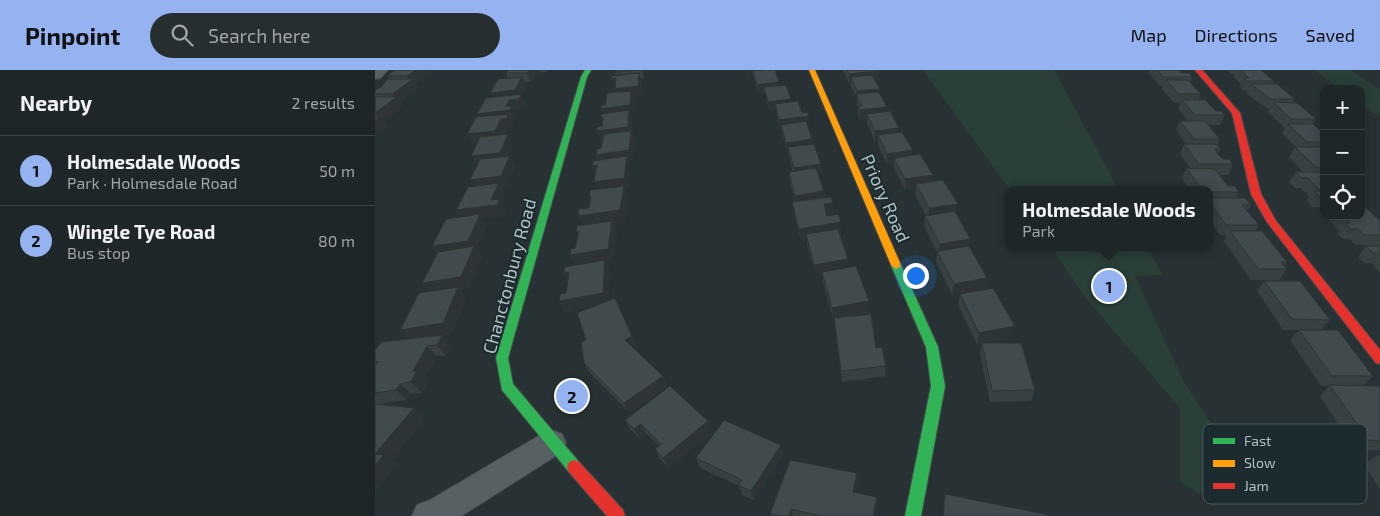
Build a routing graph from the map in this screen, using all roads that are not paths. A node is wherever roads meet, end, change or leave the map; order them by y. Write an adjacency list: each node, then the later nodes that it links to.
1 (381, 70): 5 (street)
2 (588, 70): 7 (street, Chanctonbury Road)
3 (812, 70): 10 (street, Priory Road)
4 (1198, 70): 6 (street)
5 (375, 75)
6 (1380, 360)
7 (552, 443): 8 (street); 9 (street, Chanctonbury Road)
8 (428, 516)
9 (617, 516)
10 (913, 516)

